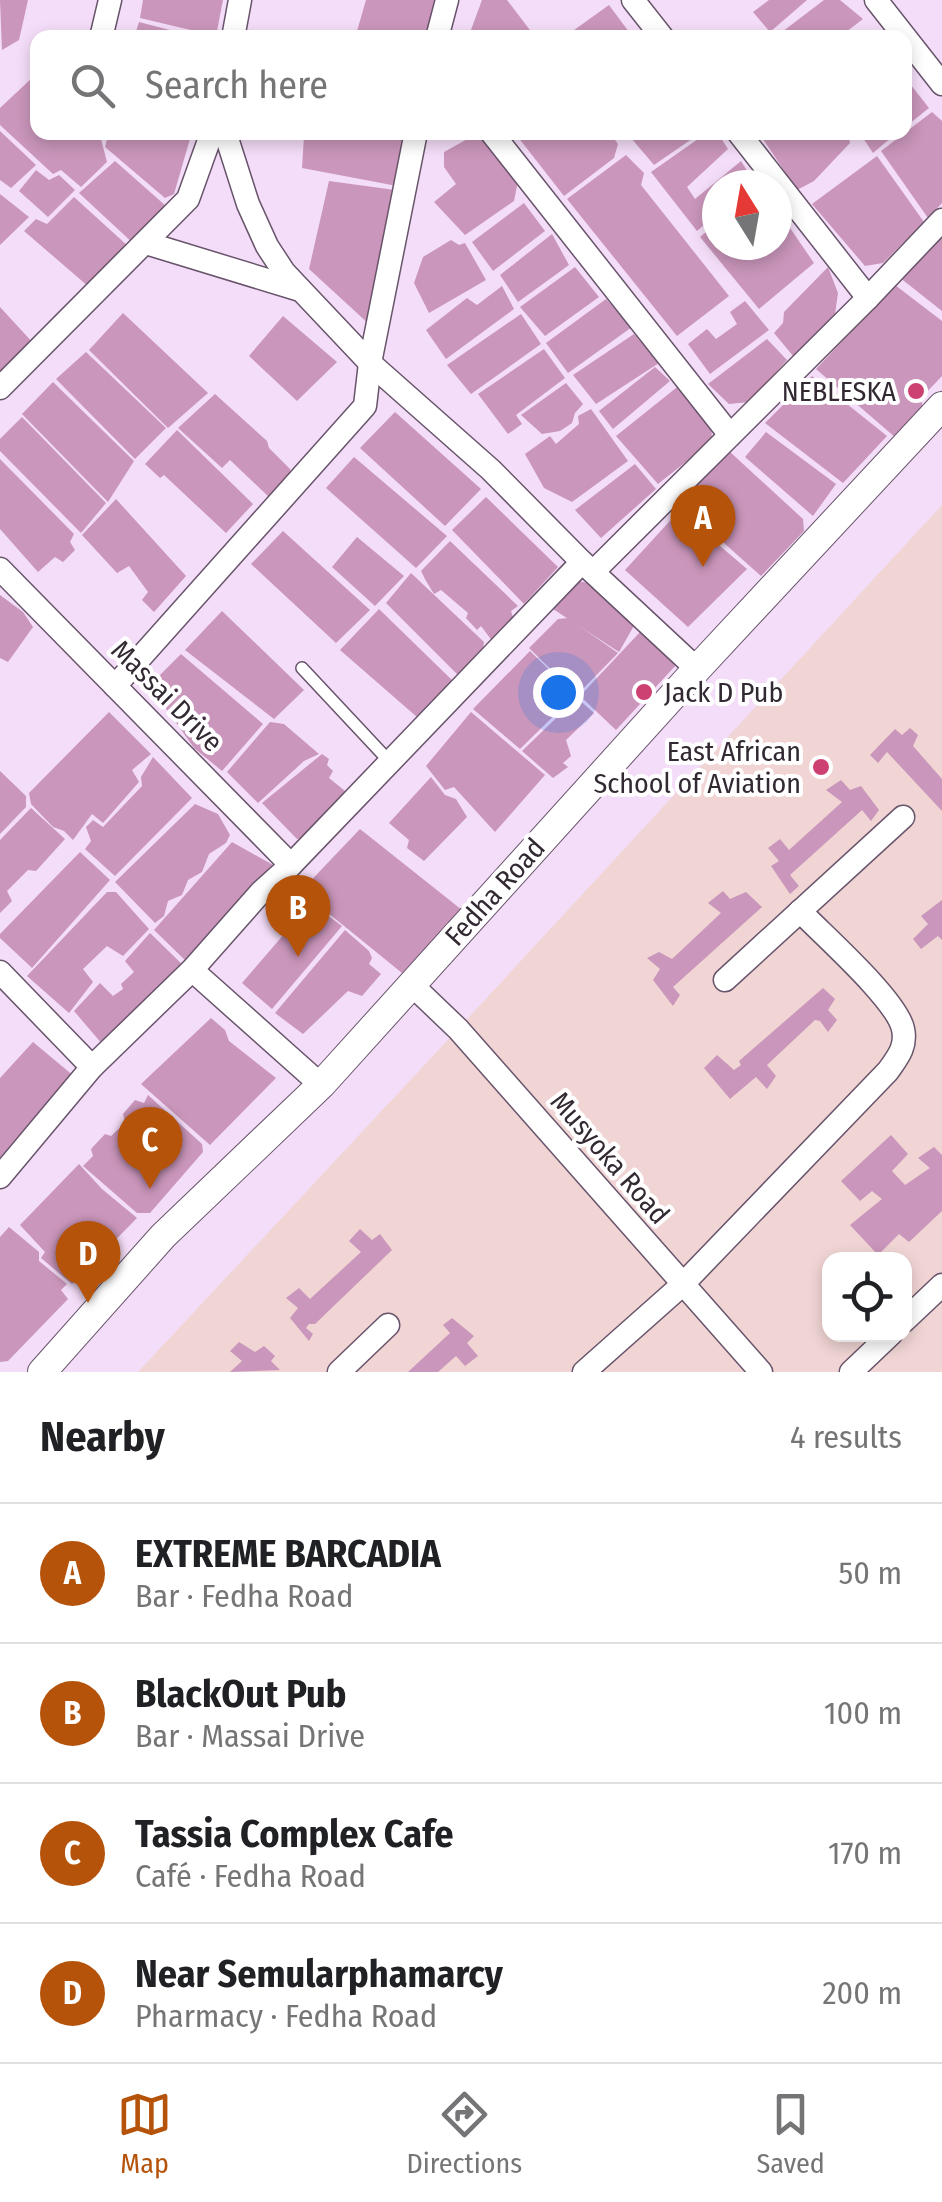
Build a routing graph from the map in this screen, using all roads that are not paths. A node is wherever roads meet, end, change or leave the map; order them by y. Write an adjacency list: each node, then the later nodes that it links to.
1 (110, 0): 6 (street)
2 (240, 0): 7 (street)
3 (446, 0): 8 (street)
4 (633, 0): 9 (street)
5 (876, 0): 10 (street)
6 (103, 30)
7 (234, 30)
8 (439, 30)
9 (657, 30)
10 (900, 30)
11 (912, 46): 12 (street)
12 (942, 84)
13 (209, 140): 19 (street)
14 (228, 140): 20 (street)
15 (414, 140): 22 (street)
16 (497, 140): 25 (street)
17 (744, 140): 21 (street)
18 (942, 220): 21 (street)
19 (146, 243): 20 (street); 23 (street)
20 (301, 291): 22 (street)
21 (868, 298): 25 (street)
22 (370, 363): 26 (street); 30 (street)
23 (0, 388)
24 (942, 406): 29 (street, Fedha Road)
25 (730, 434): 26 (street)
26 (587, 567): 29 (street); 31 (street)
27 (0, 569): 30 (street, Massai Drive)
28 (302, 668): 31 (lane)
29 (697, 669): 38 (street, Fedha Road)
30 (115, 686): 33 (street, Massai Drive)
31 (390, 762): 33 (street)
32 (903, 818): 34 (street)
33 (292, 865): 35 (street)
34 (800, 911): 37 (street); 42 (street)
35 (192, 970): 39 (street); 40 (street)
36 (0, 972): 39 (street)
37 (725, 980)
38 (412, 984): 40 (street, Fedha Road); 42 (street, Musyoka Road)
39 (92, 1067): 41 (street)
40 (321, 1085): 47 (street, Fedha Road)
41 (0, 1177)
42 (682, 1285): 49 (street); 50 (street, Musyoka Road)
43 (942, 1285): 44 (street)
44 (912, 1313)
45 (388, 1324): 48 (street)
46 (882, 1342): 51 (street)
47 (42, 1372)
48 (339, 1372)
49 (584, 1372)
50 (761, 1372)
51 (851, 1372)

